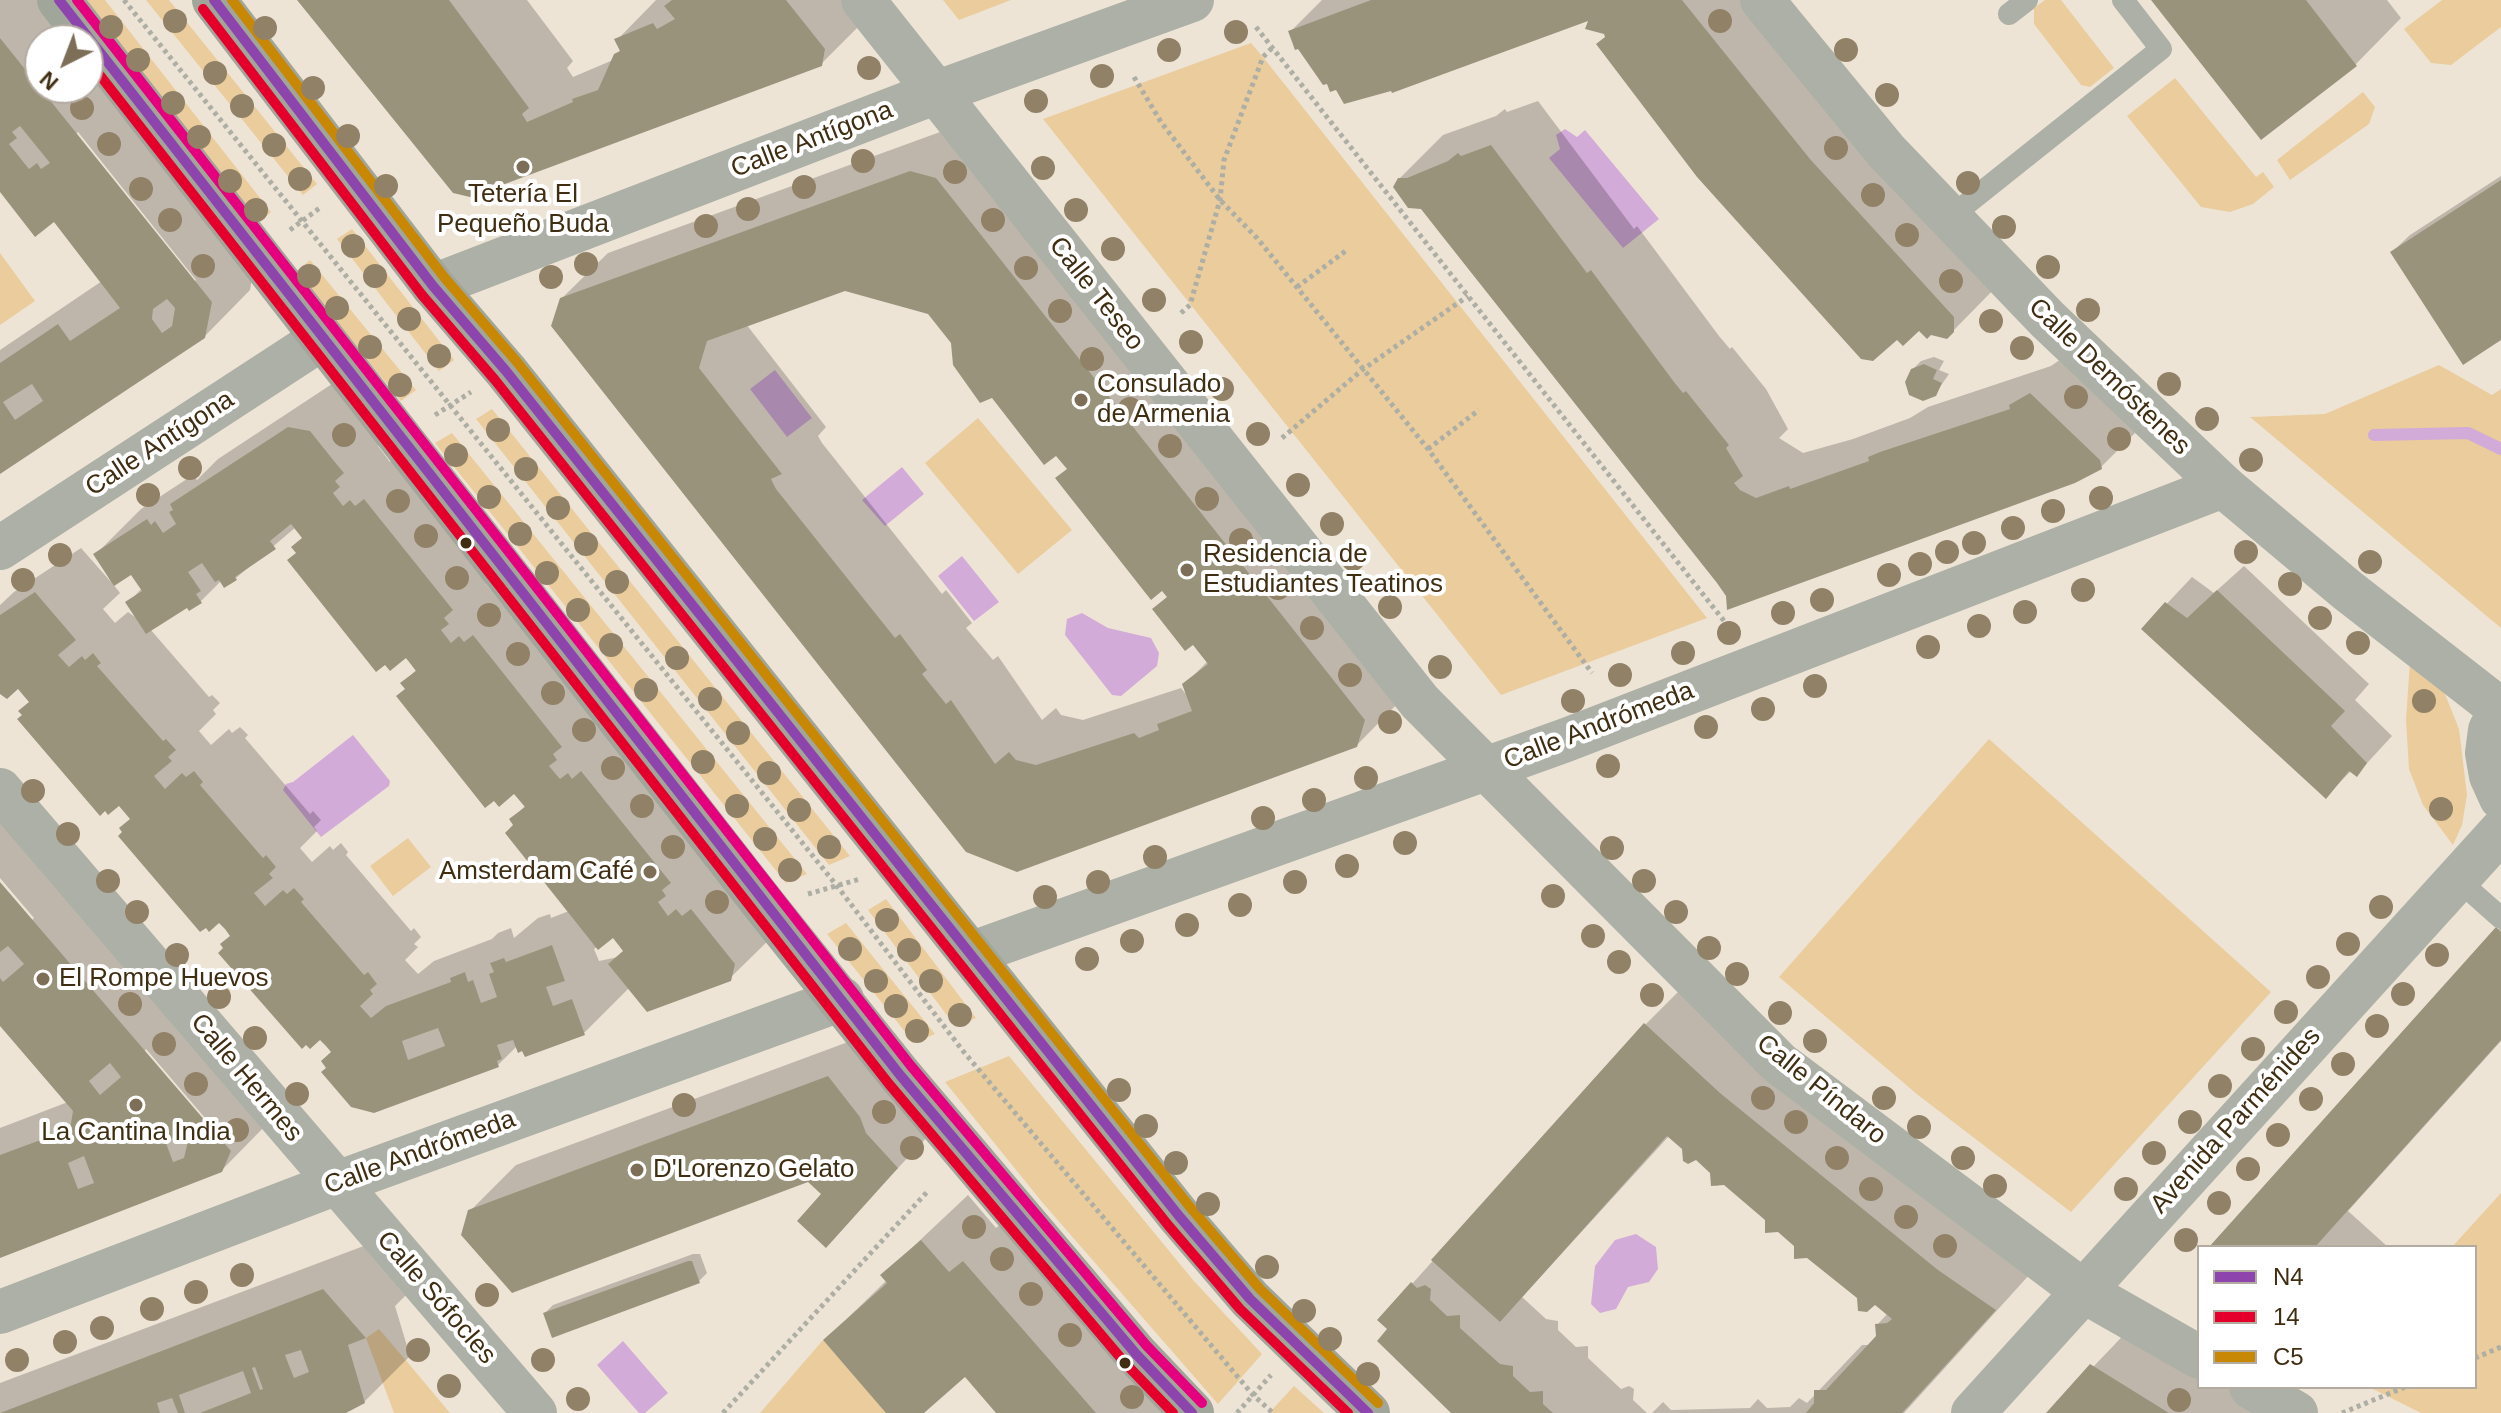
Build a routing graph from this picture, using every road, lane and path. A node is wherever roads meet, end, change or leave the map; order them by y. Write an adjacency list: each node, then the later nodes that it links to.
1 (59, 0): 19 (main road)
2 (124, 0): 17 (path)
3 (214, 0): 14 (main road)
4 (863, 0): 13 (street, Calle Teseo)
5 (1192, 0): 13 (street, Calle Antígona)
6 (1762, 0): 16 (street, Calle Demóstenes)
7 (2027, 0): 9 (lane)
8 (2123, 0): 16 (lane)
9 (2009, 14)
10 (1256, 27): 11 (path)
11 (1272, 48): 15 (path); 22 (path)
12 (1134, 77): 15 (path)
13 (937, 92): 20 (street, Calle Antígona); 37 (street, Calle Teseo)
14 (354, 183): 17 (path); 20 (main road)
15 (1220, 200): 21 (path); 23 (path)
16 (1949, 218): 32 (street, Calle Demóstenes)
17 (302, 221): 19 (path); 27 (path)
18 (1347, 250): 21 (path)
19 (256, 255): 24 (main road)
20 (433, 286): 26 (main road)
21 (1297, 287): 25 (path)
22 (1468, 296): 25 (path); 34 (path)
23 (1181, 313)
24 (321, 339): 29 (main road); 33 (street, Calle Antígona)
25 (1362, 370): 30 (path); 31 (path)
26 (506, 371): 27 (path); 41 (main road)
27 (449, 406): 29 (path); 43 (path)
28 (1479, 410): 31 (path)
29 (398, 437): 44 (main road)
30 (1282, 438)
31 (1428, 449): 35 (path)
32 (2223, 486): 36 (street, Calle Demóstenes); 37 (street, Calle Andrómeda)
33 (0, 548)
34 (1728, 626)
35 (1592, 673)
36 (2501, 708): 39 (street)
37 (1486, 769): 46 (street, Calle Andrómeda); 50 (street, Calle Píndaro)
38 (0, 790): 48 (street, Calle Hermes)
39 (2501, 798)
40 (2501, 831): 42 (street, Avenida Parménides)
41 (902, 867): 43 (path); 46 (main road)
42 (2456, 878): 45 (lane); 50 (street, Avenida Parménides)
43 (837, 886): 44 (path); 58 (path)
44 (765, 906): 47 (main road)
45 (2501, 918)
46 (970, 954): 52 (main road)
47 (842, 999): 48 (street, Calle Andrómeda); 63 (main road)
48 (337, 1183): 51 (street, Calle Andrómeda); 60 (street, Calle Sófocles)
49 (928, 1191): 59 (path)
50 (2083, 1291): 54 (street, Calle Píndaro); 67 (street, Avenida Parménides)
51 (0, 1312)
52 (1296, 1347): 58 (path); 66 (main road)
53 (2501, 1347): 55 (path)
54 (2197, 1356)
55 (2477, 1357)
56 (2254, 1389): 68 (street)
57 (2400, 1389): 69 (path)
58 (1253, 1395): 64 (path); 65 (path)
59 (729, 1406): 61 (path); 62 (path)
60 (535, 1413)
61 (723, 1413)
62 (735, 1413)
63 (1192, 1413)
64 (1237, 1413)
65 (1273, 1413)
66 (1368, 1413)
67 (1973, 1413)
68 (2296, 1413)
69 (2342, 1413)

